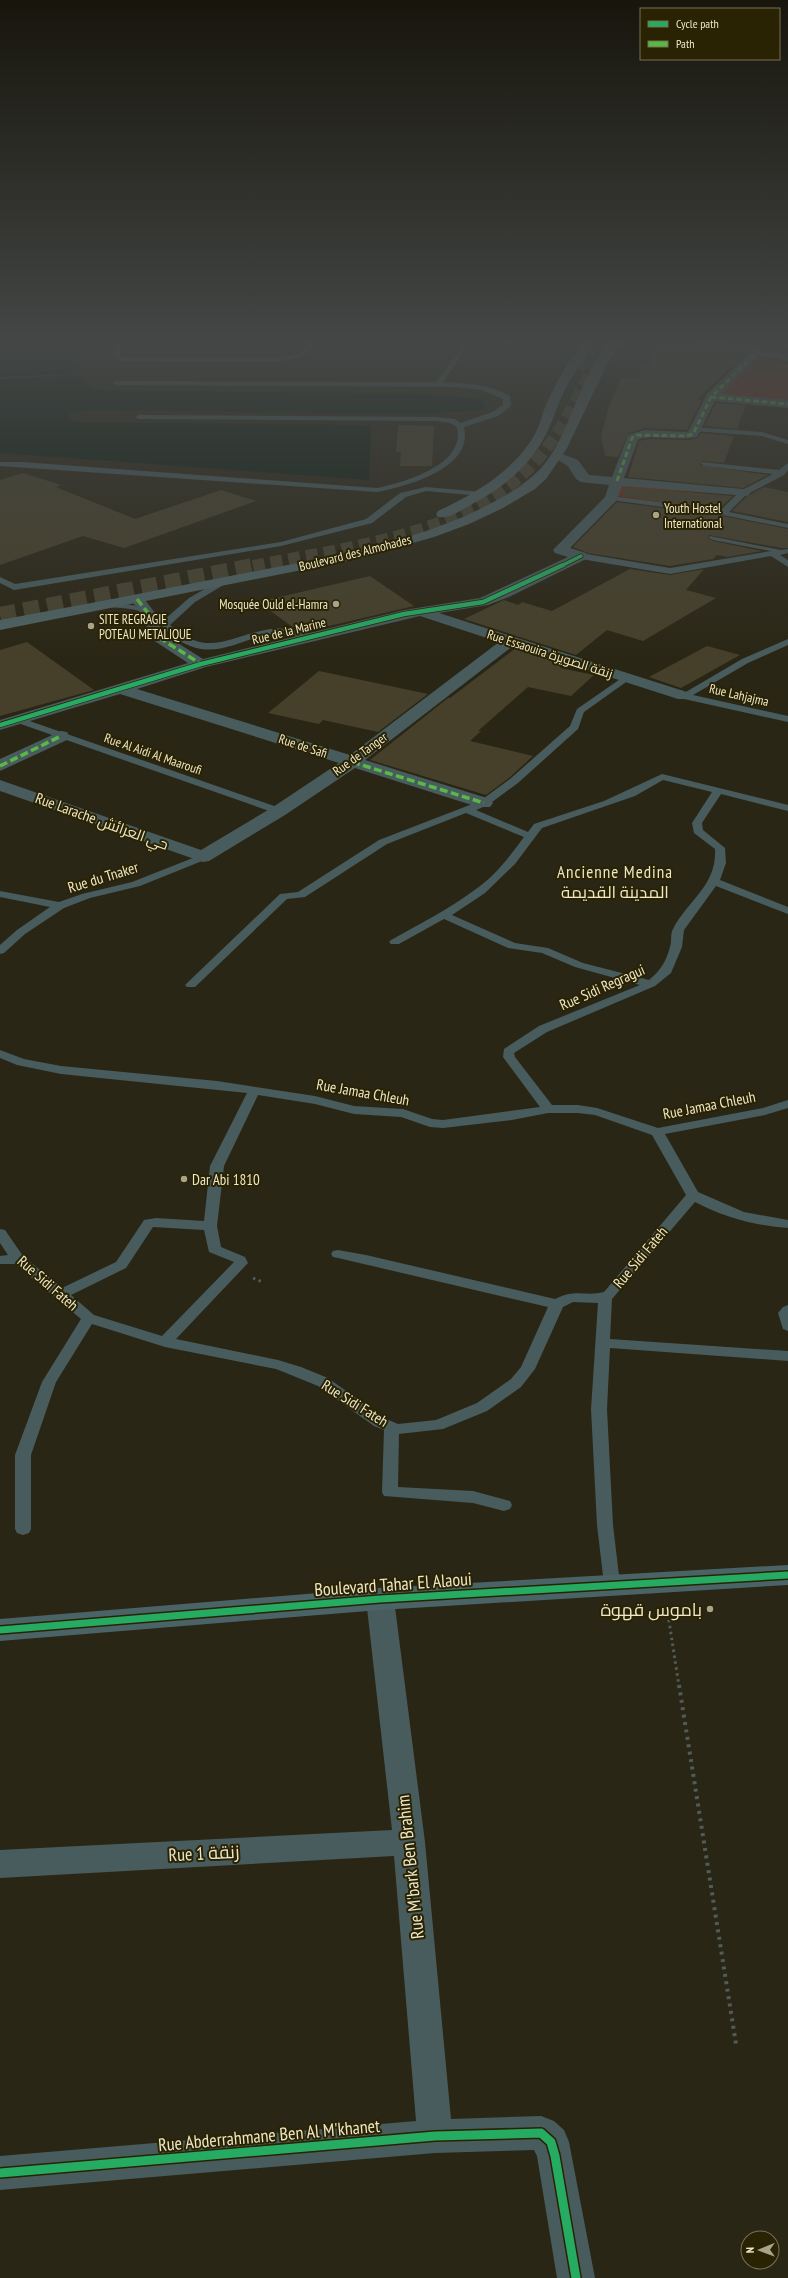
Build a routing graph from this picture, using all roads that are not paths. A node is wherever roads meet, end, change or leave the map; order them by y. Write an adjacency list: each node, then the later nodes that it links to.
1 (459, 445): 11 (lane)
2 (534, 445): 14 (main road)
3 (562, 445): 5 (main road, Boulevard des Almohades)
4 (629, 445): 10 (street)
5 (557, 456): 10 (street); 16 (main road, Boulevard des Almohades)
6 (0, 464): 11 (lane)
7 (705, 464): 9 (lane)
8 (788, 465): 9 (lane)
9 (781, 473): 13 (lane)
10 (617, 481): 13 (street); 15 (street)
11 (395, 486): 12 (lane)
12 (426, 489): 14 (lane); 27 (lane)
13 (743, 493): 17 (lane)
14 (482, 494): 16 (main road); 18 (main road)
15 (611, 498): 17 (lane); 24 (street)
16 (505, 500): 28 (main road, Boulevard des Almohades)
17 (723, 513): 20 (lane)
18 (430, 520)
19 (416, 524): 26 (main road, Boulevard des Almohades)
20 (788, 526)
21 (713, 538): 22 (lane)
22 (785, 551): 23 (lane)
23 (773, 554): 24 (lane); 25 (lane)
24 (581, 556): 31 (street, Rue de la Marine)
25 (788, 564)
26 (181, 576)
27 (0, 580)
28 (224, 582): 30 (main road, Boulevard des Almohades); 34 (lane)
29 (54, 601): 32 (main road)
30 (141, 605): 33 (main road, Boulevard des Almohades); 34 (lane); 38 (street)
31 (417, 611): 35 (street, Rue de la Marine); 36 (street, Rue Essaouira زنقة الصويرة)
32 (0, 612)
33 (0, 625)
34 (165, 625): 35 (lane)
35 (313, 636): 38 (street, Rue de la Marine)
36 (510, 641): 39 (street, Rue Essaouira زنقة الصويرة); 46 (street, Rue de Tanger)
37 (788, 642): 41 (lane)
38 (201, 664): 40 (street, Rue de la Marine)
39 (626, 678): 41 (street, Rue Essaouira زنقة الصويرة); 50 (lane)
40 (122, 689): 43 (street, Rue de la Marine); 46 (street, Rue de Safi)
41 (684, 696): 42 (lane, Rue Lahjajma)
42 (788, 719)
43 (18, 720): 44 (street, Rue de la Marine); 45 (lane, Rue Al Aidi Al Maaroufi)
44 (0, 725)
45 (61, 736): 47 (street); 53 (lane, Rue Al Aidi Al Maaroufi)
46 (352, 762): 50 (street, Rue de Safi); 53 (street, Rue de Tanger)
47 (0, 766)
48 (0, 785): 55 (street, Rue Larache حي العرائش)
49 (717, 792): 51 (lane); 54 (lane); 56 (lane, Rue Sidi Regragui)
50 (484, 803): 52 (lane)
51 (788, 808)
52 (467, 810): 54 (lane); 64 (lane)
53 (279, 811): 55 (street, Rue de Tanger)
54 (530, 836): 60 (lane)
55 (203, 857): 58 (lane, Rue du Tnaker)
56 (714, 881): 59 (lane); 63 (lane, Rue Sidi Regragui)
57 (0, 894): 58 (lane)
58 (60, 906): 62 (lane, Rue du Tnaker)
59 (788, 912)
60 (444, 915): 61 (lane); 63 (lane)
61 (395, 942)
62 (0, 951)
63 (651, 984): 68 (lane, Rue Sidi Regragui)
64 (191, 985)
65 (0, 1054): 66 (lane, Rue Jamaa Chleuh)
66 (254, 1091): 68 (lane, Rue Jamaa Chleuh); 72 (lane)
67 (788, 1104): 69 (lane, Rue Jamaa Chleuh)
68 (548, 1108): 69 (lane, Rue Jamaa Chleuh)
69 (657, 1132): 70 (lane)
70 (693, 1195): 71 (lane); 78 (lane, Rue Sidi Fateh)
71 (788, 1224)
72 (210, 1226): 77 (lane); 83 (lane)
73 (0, 1233): 75 (lane, Rue Sidi Fateh)
74 (338, 1254): 79 (lane)
75 (18, 1259): 76 (lane); 77 (lane, Rue Sidi Fateh)
76 (0, 1260)
77 (62, 1294): 81 (lane, Rue Sidi Fateh)
78 (605, 1297): 79 (lane, Rue Sidi Fateh); 84 (lane)
79 (558, 1304): 86 (lane, Rue Sidi Fateh)
80 (788, 1310): 82 (lane)
81 (88, 1318): 83 (lane, Rue Sidi Fateh); 88 (lane)
82 (788, 1326)
83 (165, 1342): 86 (lane, Rue Sidi Fateh)
84 (602, 1343): 85 (lane); 90 (lane)
85 (788, 1356)
86 (392, 1427): 87 (lane)
87 (504, 1505)
88 (23, 1529)
89 (788, 1575): 90 (street, Boulevard Tahar El Alaoui)
90 (612, 1584): 91 (street, Boulevard Tahar El Alaoui)
91 (380, 1599): 92 (street, Boulevard Tahar El Alaoui); 93 (street, Rue M'bark Ben Brahim)
92 (0, 1630)
93 (408, 1842): 94 (street, Rue 1 زنقة); 95 (street, Rue M'bark Ben Brahim)
94 (0, 1864)
95 (435, 2136): 96 (street, Rue Abderrahmane Ben Al M'khanet); 97 (street, Rue Abderrahmane Ben Al M'khanet)
96 (0, 2173)
97 (576, 2278)

